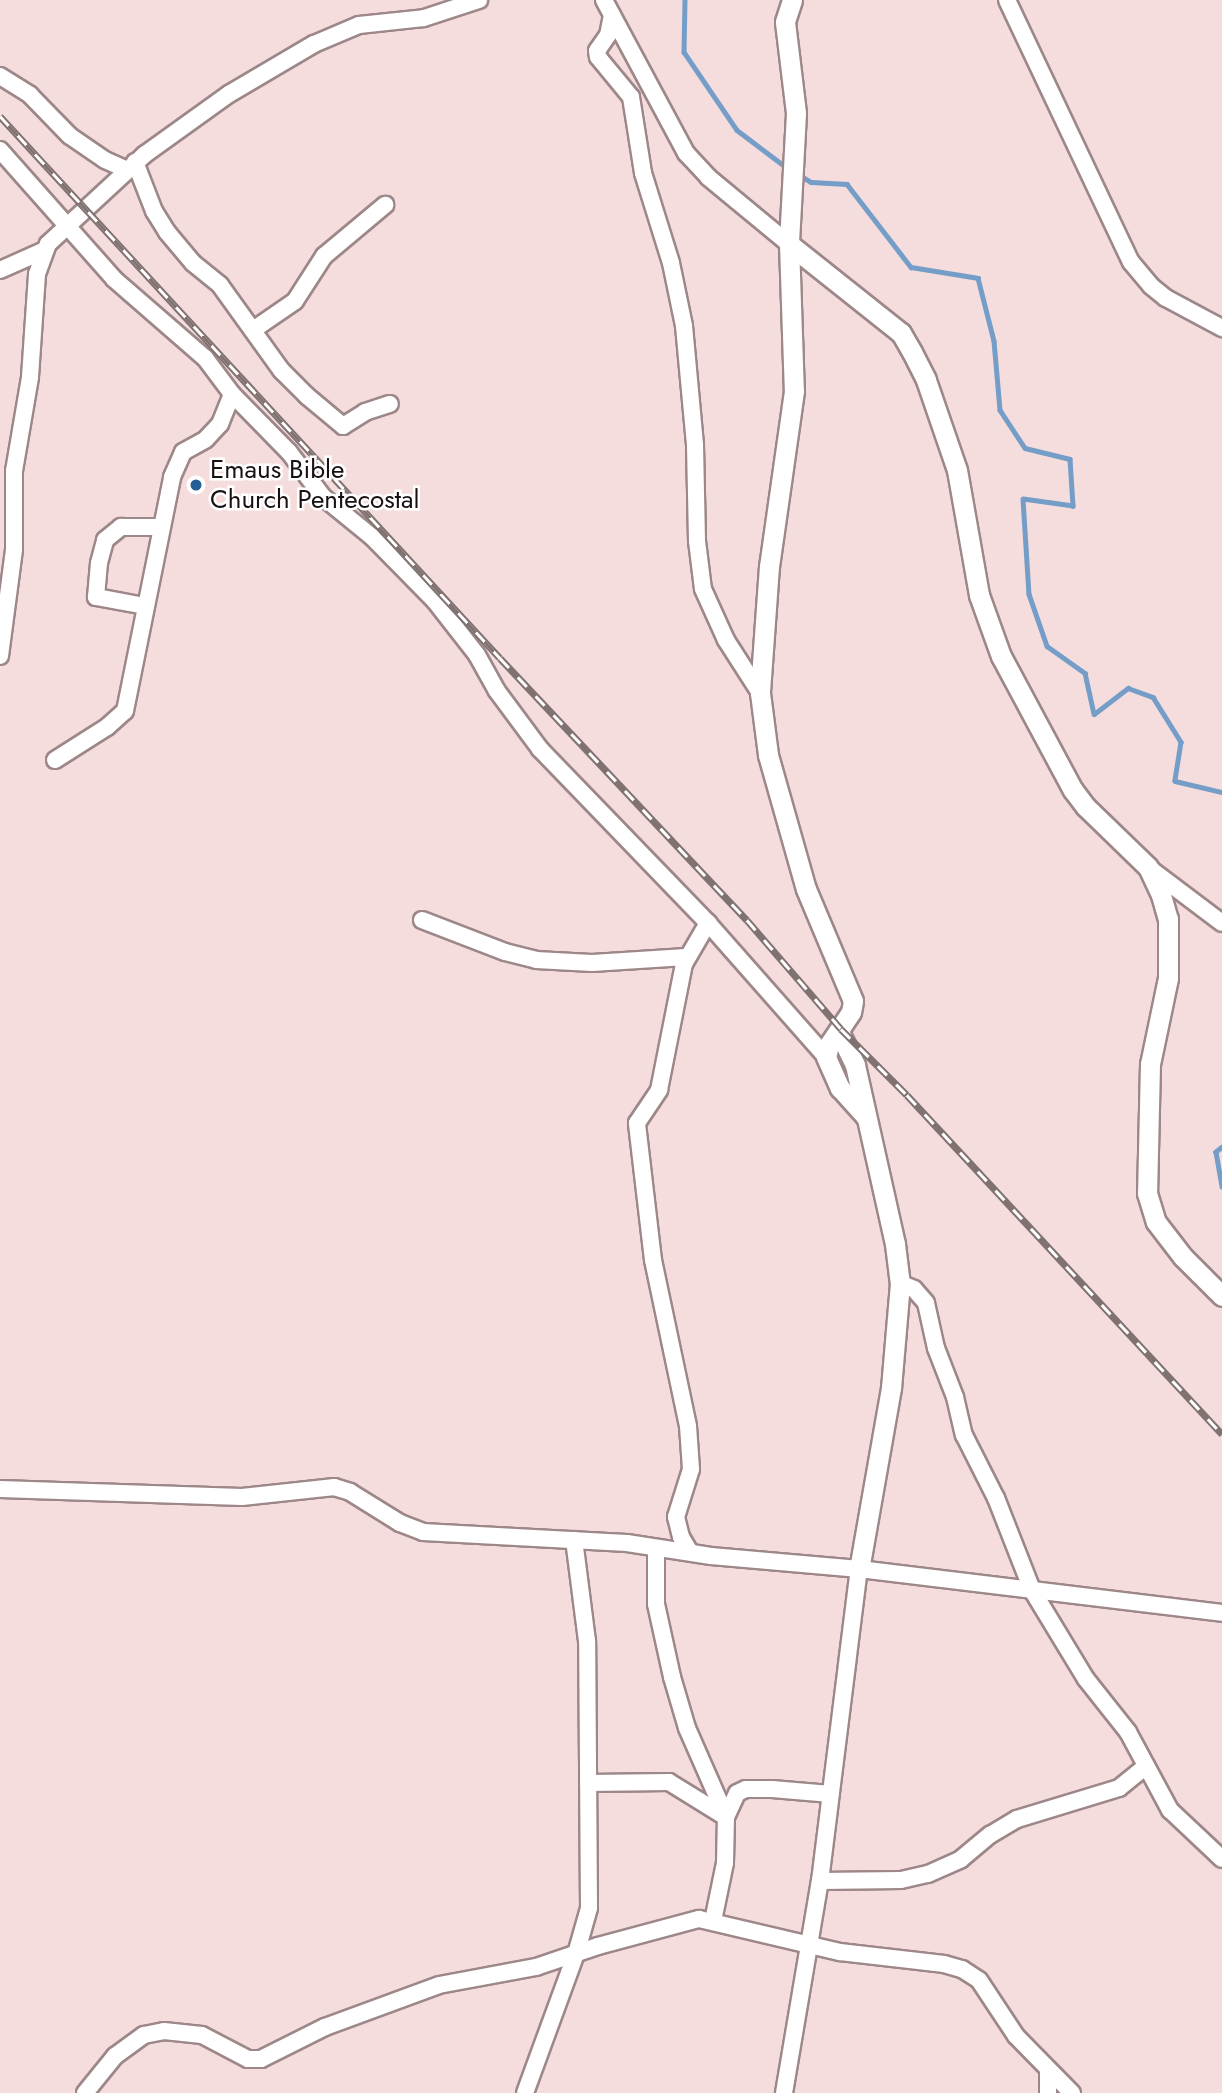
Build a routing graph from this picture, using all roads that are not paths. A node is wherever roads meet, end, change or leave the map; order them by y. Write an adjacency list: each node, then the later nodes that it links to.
1 (479, 0): 8 (street)
2 (604, 0): 5 (street)
3 (792, 0): 11 (street)
4 (1007, 0): 14 (street)
5 (612, 15): 11 (street); 21 (street)
6 (0, 76): 8 (street)
7 (0, 150): 10 (street)
8 (131, 166): 10 (street); 15 (street)
9 (385, 205): 15 (street)
10 (67, 225): 12 (street); 16 (street)
11 (789, 235): 21 (street); 23 (street)
12 (45, 250): 13 (street); 20 (street)
13 (0, 270)
14 (1222, 328)
15 (253, 330): 17 (street)
16 (232, 394): 18 (street); 25 (street)
17 (390, 404)
18 (160, 527): 19 (street); 19 (street)
19 (145, 606): 22 (street)
20 (0, 656)
21 (760, 693): 28 (street)
22 (55, 760)
23 (1148, 867): 26 (street); 32 (street)
24 (422, 920): 27 (street)
25 (708, 923): 27 (street); 29 (street)
26 (1222, 923)
27 (686, 957): 36 (street)
28 (839, 1032): 29 (street); 30 (street)
29 (826, 1057): 30 (street)
30 (865, 1116): 31 (street)
31 (900, 1283): 37 (street); 38 (street)
32 (1222, 1296)
33 (0, 1489): 34 (street)
34 (575, 1540): 35 (street); 41 (street)
35 (656, 1548): 36 (street); 43 (street)
36 (690, 1552): 37 (street)
37 (859, 1569): 38 (street); 42 (street)
38 (1032, 1590): 39 (street); 40 (street)
39 (1222, 1613)
40 (1146, 1766): 44 (street); 45 (street)
41 (589, 1783): 43 (street); 48 (street)
42 (831, 1794): 43 (street); 45 (street)
43 (726, 1817): 46 (street)
44 (1222, 1859)
45 (820, 1881): 47 (street)
46 (713, 1921): 47 (street); 48 (street)
47 (810, 1944): 49 (street); 52 (street)
48 (576, 1954): 50 (street); 51 (street)
49 (1048, 2071): 53 (street); 54 (street)
50 (85, 2093)
51 (525, 2093)
52 (784, 2093)
53 (1048, 2093)
54 (1072, 2093)

